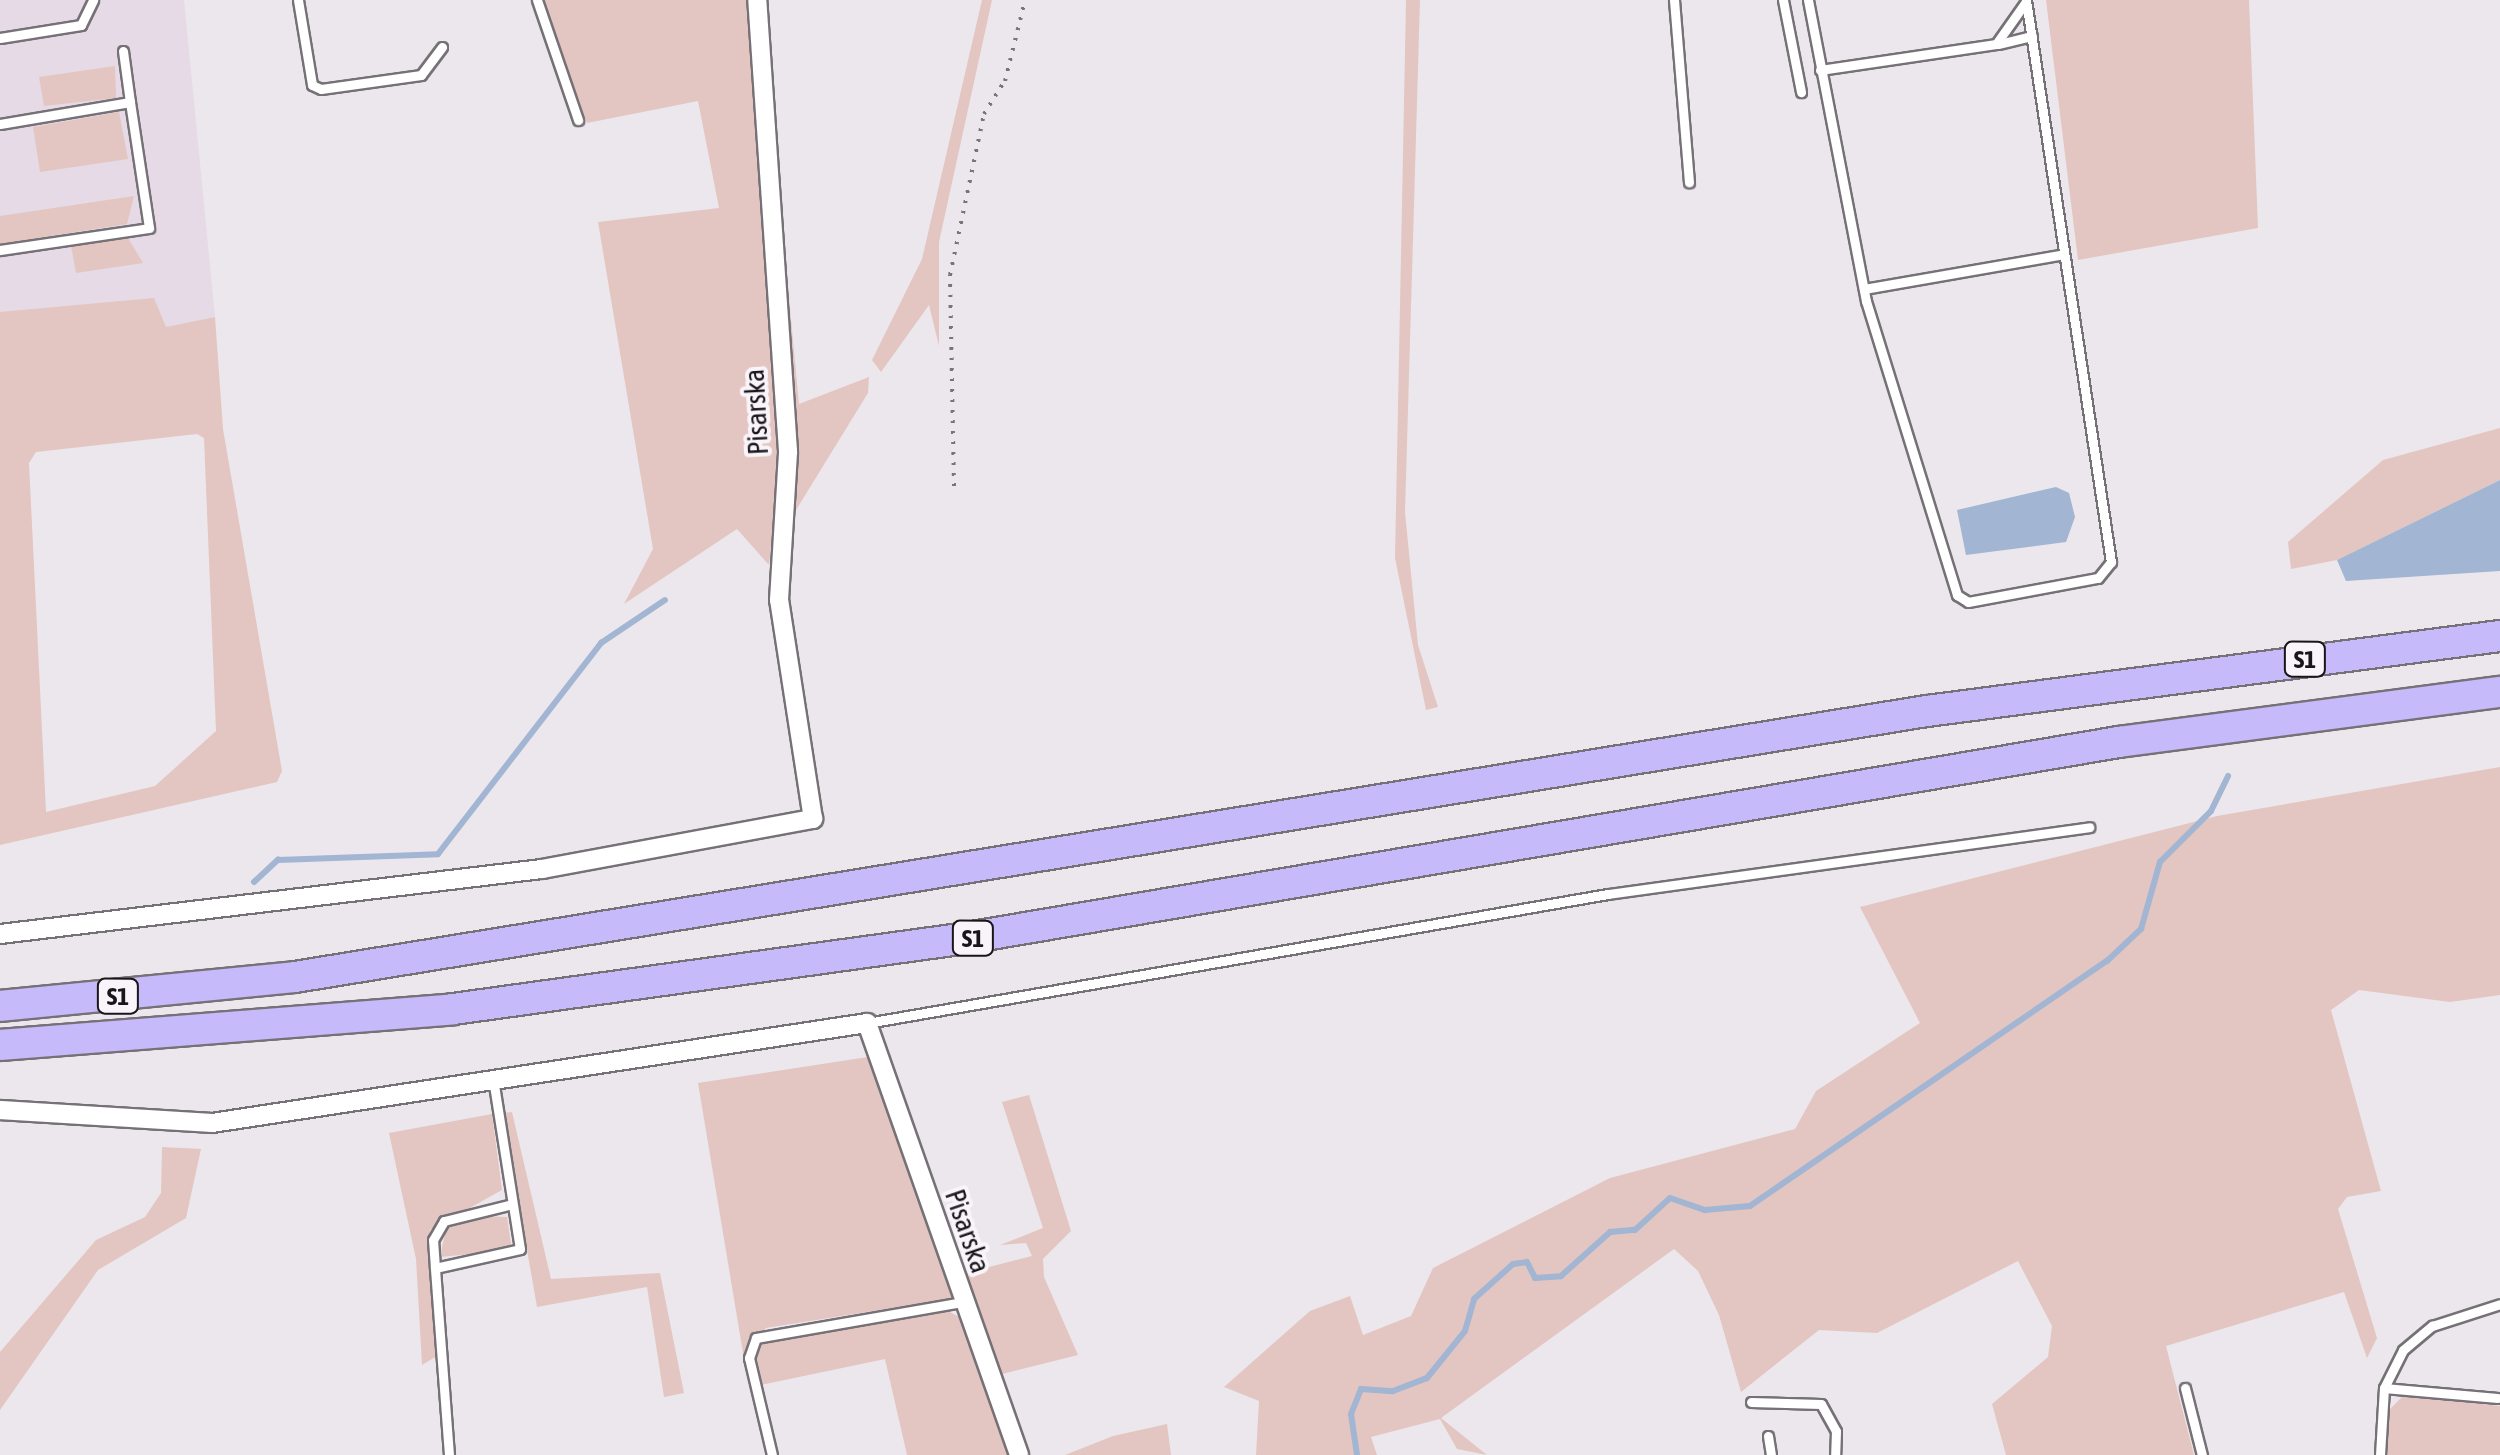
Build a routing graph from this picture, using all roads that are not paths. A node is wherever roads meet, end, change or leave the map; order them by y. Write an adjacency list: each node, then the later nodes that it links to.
1 (93, 0): 10 (lane)
2 (298, 0): 12 (lane)
3 (536, 0): 17 (lane)
4 (757, 0): 26 (street, Pisarska)
5 (1674, 0): 19 (lane)
6 (1783, 0): 15 (lane)
7 (1808, 0): 14 (lane)
8 (2026, 0): 9 (lane); 11 (lane)
9 (2032, 36): 11 (lane); 21 (lane)
10 (0, 38)
11 (1996, 44): 14 (lane)
12 (442, 47)
13 (123, 51): 16 (lane)
14 (1820, 70): 22 (lane)
15 (1801, 92)
16 (130, 102): 18 (lane); 20 (lane)
17 (578, 120)
18 (0, 124)
19 (1688, 182)
20 (0, 250)
21 (2064, 254): 22 (lane); 22 (lane)
22 (1864, 289)
23 (2500, 636): 27 (highway, S1)
24 (2500, 692): 29 (highway, S1)
25 (2089, 827): 28 (lane)
26 (0, 934)
27 (0, 1006)
28 (867, 1023): 30 (street); 34 (street, Pisarska)
29 (0, 1045)
30 (494, 1085): 31 (street); 32 (lane)
31 (0, 1110)
32 (508, 1204): 33 (lane); 33 (lane)
33 (436, 1268): 41 (lane)
34 (963, 1302): 42 (lane); 43 (street, Pisarska)
35 (2500, 1304): 37 (lane)
36 (2185, 1388): 46 (lane)
37 (2384, 1388): 38 (lane); 47 (lane)
38 (2498, 1398)
39 (1751, 1402): 45 (lane)
40 (1768, 1436): 44 (lane)
41 (449, 1455)
42 (772, 1455)
43 (1020, 1455)
44 (1771, 1455)
45 (1834, 1455)
46 (2202, 1455)
47 (2380, 1455)

